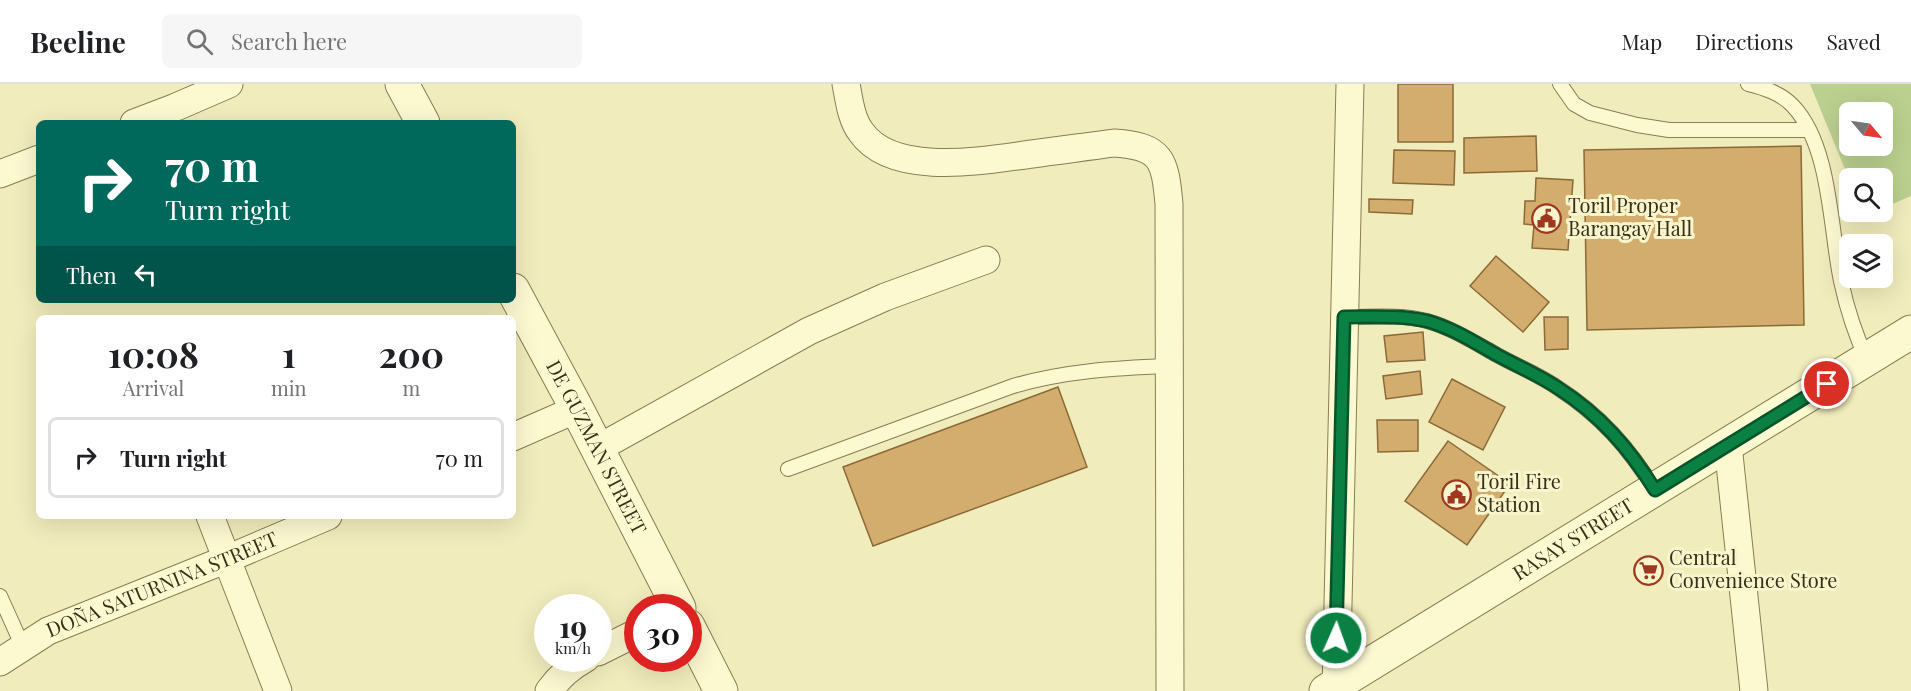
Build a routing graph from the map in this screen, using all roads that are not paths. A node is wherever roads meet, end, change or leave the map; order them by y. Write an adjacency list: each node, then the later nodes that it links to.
1 (229, 84): 7 (street)
2 (402, 84): 8 (street)
3 (846, 84): 17 (street)
4 (1350, 84): 14 (street)
5 (1560, 84): 9 (lane)
6 (1748, 84): 9 (lane)
7 (141, 120)
8 (421, 120)
9 (1809, 130): 16 (lane)
10 (36, 160): 11 (street)
11 (0, 174)
12 (987, 260): 21 (street)
13 (516, 296): 18 (street, DE GUZMAN STREET)
14 (1344, 317): 23 (lane); 33 (street)
15 (1911, 332): 16 (street, RASAY STREET)
16 (1867, 360): 20 (street, RASAY STREET)
17 (1168, 366): 22 (lane); 37 (street)
18 (577, 409): 19 (street); 21 (street, DE GUZMAN STREET)
19 (516, 436)
20 (1728, 445): 23 (street, RASAY STREET); 38 (street)
21 (597, 449): 27 (street, DE GUZMAN STREET)
22 (788, 469)
23 (1655, 490): 33 (street, RASAY STREET)
24 (211, 519): 26 (street)
25 (321, 519): 26 (street, DOÑA SATURNINA STREET)
26 (227, 559): 29 (street, DOÑA SATURNINA STREET); 34 (street)
27 (672, 594)
28 (0, 596): 29 (lane)
29 (24, 647): 31 (street, DOÑA SATURNINA STREET)
30 (702, 654): 36 (street)
31 (0, 662)
32 (566, 672): 35 (street)
33 (1332, 689)
34 (278, 691)
35 (549, 691)
36 (721, 691)
37 (1170, 691)
38 (1754, 691)

